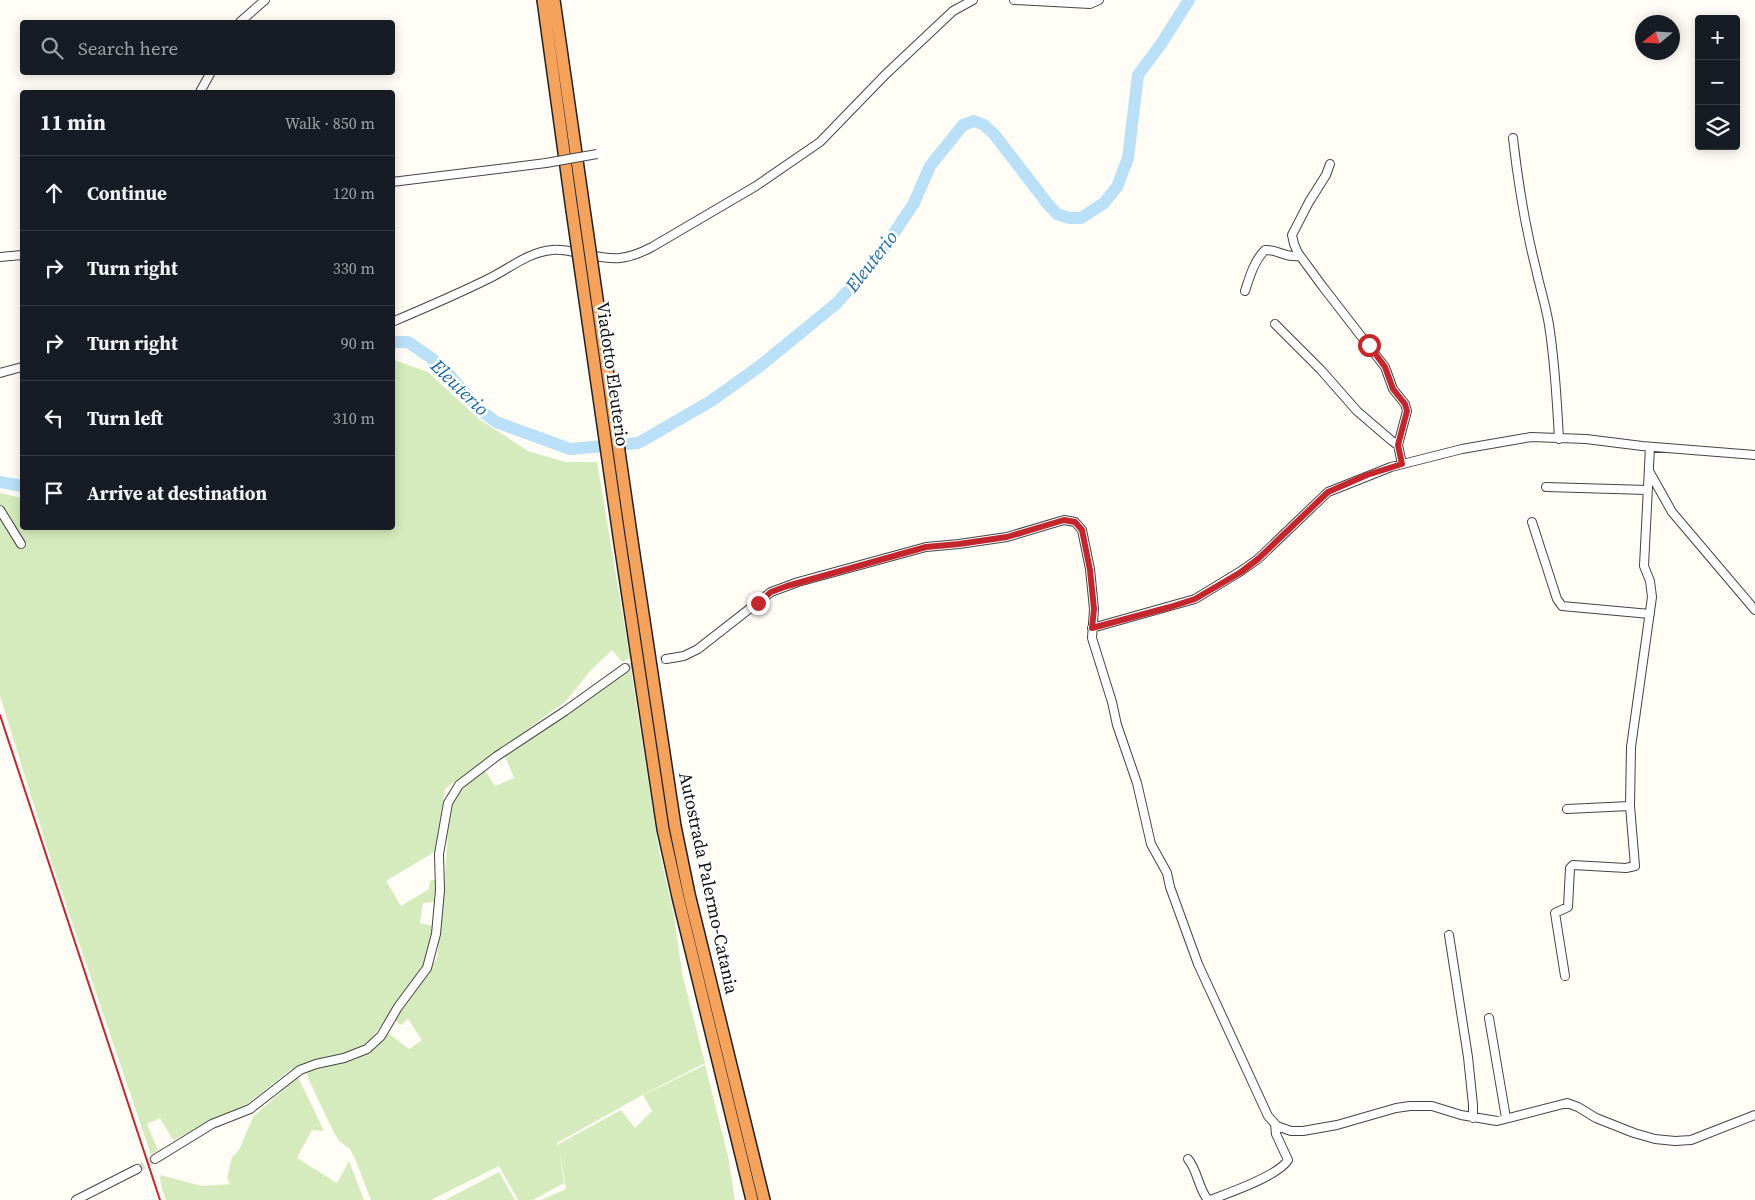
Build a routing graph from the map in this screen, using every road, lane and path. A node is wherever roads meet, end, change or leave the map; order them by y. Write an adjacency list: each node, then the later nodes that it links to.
1 (265, 0): 7 (street)
2 (543, 0): 33 (highway, Viadotto Eleuterio, bridge)
3 (554, 0): 32 (highway, Viadotto Eleuterio, bridge)
4 (973, 0): 18 (street)
5 (1014, 0): 6 (street)
6 (1100, 0)
7 (242, 20)
8 (209, 75): 9 (street)
9 (201, 90)
10 (1513, 138): 22 (street)
11 (597, 154): 13 (street, bridge)
12 (1330, 164): 16 (street)
13 (395, 182)
14 (20, 255): 15 (street)
15 (0, 256)
16 (1300, 256): 17 (street); 23 (street)
17 (1245, 291)
18 (395, 321)
19 (1275, 324): 23 (street)
20 (20, 368): 21 (street)
21 (0, 372)
22 (1559, 439): 24 (street); 26 (street)
23 (1398, 445): 26 (street)
24 (1650, 447): 25 (street); 27 (street)
25 (1755, 455)
26 (1402, 464): 37 (street)
27 (1648, 470): 29 (street); 35 (street)
28 (1546, 487): 29 (street)
29 (1647, 490): 36 (street)
30 (0, 510): 34 (street)
31 (1532, 522): 36 (street)
32 (632, 540): 54 (highway, Autostrada Palermo-Catania)
33 (620, 543): 53 (highway, Autostrada Palermo-Catania)
34 (21, 544)
35 (1755, 610)
36 (1650, 614): 40 (street)
37 (1092, 628): 38 (street); 48 (street)
38 (666, 660)
39 (625, 668): 49 (street)
40 (1630, 806): 41 (street); 43 (street)
41 (1567, 809)
42 (1449, 935): 46 (street)
43 (1565, 976)
44 (1489, 1018): 47 (street)
45 (1755, 1115): 47 (street)
46 (1473, 1118): 47 (street); 48 (street)
47 (1506, 1118)
48 (1275, 1124): 55 (street)
49 (154, 1159)
50 (1188, 1159): 55 (street)
51 (137, 1169): 52 (street)
52 (76, 1200)
53 (752, 1200)
54 (764, 1200)
55 (1209, 1200)

